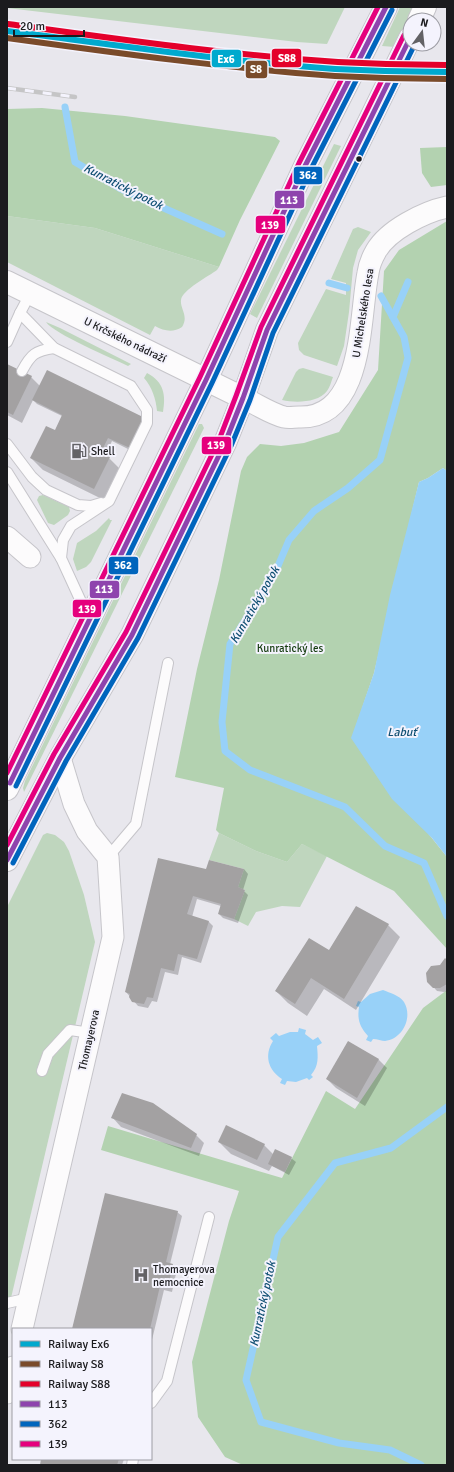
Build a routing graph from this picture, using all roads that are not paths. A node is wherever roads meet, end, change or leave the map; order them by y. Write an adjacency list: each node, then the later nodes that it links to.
1 (386, 7): 10 (main road)
2 (403, 52): 11 (main road)
3 (447, 207): 11 (street, U Michelského lesa)
4 (7, 282): 5 (main road, U Krčského nádraží)
5 (30, 294): 6 (lane); 10 (main road, U Krčského nádraží)
6 (20, 313): 7 (lane); 8 (lane)
7 (7, 342)
8 (54, 348): 9 (lane); 14 (lane)
9 (22, 371)
10 (206, 380): 11 (main road, U Krčského nádraží); 18 (main road)
11 (243, 398): 20 (main road)
12 (7, 444): 14 (lane)
13 (7, 472): 17 (lane)
14 (109, 501): 17 (lane)
15 (7, 537): 16 (street)
16 (30, 558)
17 (61, 558): 18 (lane)
18 (89, 620): 21 (main road)
19 (168, 663): 22 (lane)
20 (60, 758): 22 (street); 23 (main road)
21 (7, 789)
22 (108, 857): 24 (street, Thomayerova)
23 (7, 860)
24 (91, 1033): 25 (lane); 27 (street, Thomayerova)
25 (42, 1071)
26 (209, 1217): 32 (lane)
27 (29, 1298): 28 (lane); 29 (street, Thomayerova)
28 (7, 1303)
29 (22, 1328)
30 (12, 1371): 31 (street)
31 (7, 1393)
32 (152, 1402)

